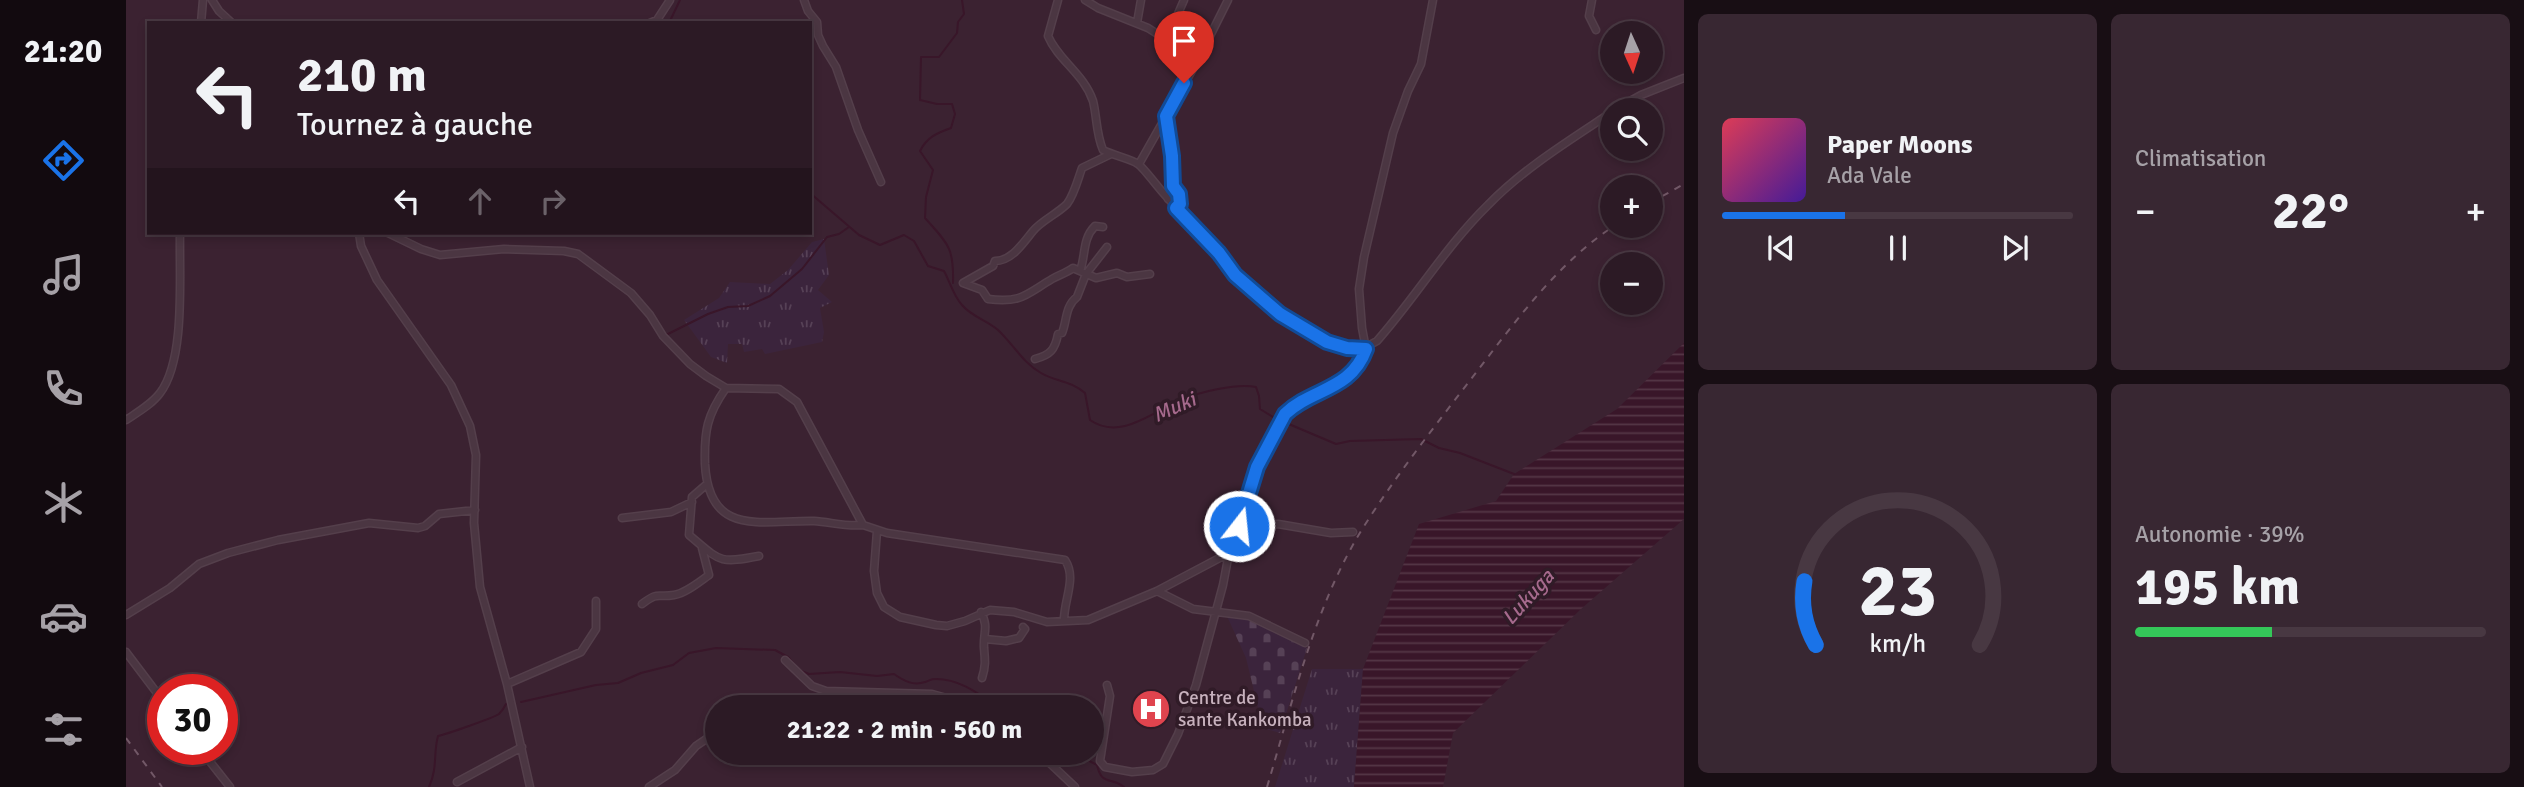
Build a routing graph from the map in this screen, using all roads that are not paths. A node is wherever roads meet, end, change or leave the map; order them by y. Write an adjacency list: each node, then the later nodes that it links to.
1 (203, 0): 12 (street)
2 (212, 0): 13 (street)
3 (670, 0): 14 (street)
4 (804, 0): 25 (street)
5 (1058, 0): 23 (street)
6 (1085, 0): 15 (street)
7 (1141, 0): 15 (street)
8 (1184, 0): 17 (street)
9 (1228, 0): 18 (street)
10 (1433, 0): 36 (street)
11 (1592, 0): 16 (street)
12 (201, 21)
13 (230, 21)
14 (654, 21)
15 (1137, 23): 17 (street)
16 (1596, 30)
17 (1167, 39): 18 (street)
18 (1198, 60): 21 (street)
19 (1684, 78): 20 (street)
20 (1636, 98)
21 (1166, 116): 24 (street); 26 (street)
22 (1600, 120): 36 (street)
23 (1111, 154): 24 (street); 34 (street)
24 (1139, 164): 27 (street)
25 (881, 182)
26 (1173, 186): 27 (street); 28 (street)
27 (1168, 199): 28 (street)
28 (1176, 208): 36 (street)
29 (1103, 227): 34 (street)
30 (180, 235): 39 (street)
31 (359, 235): 42 (street)
32 (392, 235): 38 (street)
33 (1107, 247): 34 (street)
34 (1083, 272): 35 (street); 37 (street)
35 (1150, 274)
36 (1366, 349): 45 (street)
37 (1035, 359)
38 (726, 388): 40 (street); 44 (street)
39 (126, 420)
40 (707, 484): 41 (street); 44 (street)
41 (692, 502): 43 (street); 48 (street)
42 (475, 510): 56 (street); 65 (street)
43 (622, 518)
44 (863, 525): 46 (street)
45 (1239, 526): 47 (street); 49 (street)
46 (877, 531): 55 (street); 57 (street)
47 (1353, 532)
48 (702, 547): 50 (street); 53 (street)
49 (1229, 553): 51 (street); 54 (street)
50 (759, 556)
51 (1157, 591): 54 (street); 57 (street)
52 (596, 601): 65 (street)
53 (642, 604)
54 (1216, 610): 60 (street); 66 (street)
55 (981, 612): 57 (street); 59 (street)
56 (126, 615)
57 (1064, 620)
58 (1023, 627): 59 (street)
59 (985, 639): 63 (street)
60 (1305, 643)
61 (126, 652): 64 (street)
62 (785, 660): 67 (street)
63 (982, 678)
64 (147, 680)
65 (507, 684): 69 (street)
66 (1107, 685)
67 (936, 695)
68 (705, 740): 75 (street)
69 (522, 747): 72 (street); 74 (street)
70 (213, 765): 73 (street)
71 (1052, 765): 76 (street)
72 (457, 782)
73 (230, 787)
74 (530, 787)
75 (649, 787)
76 (1075, 787)

